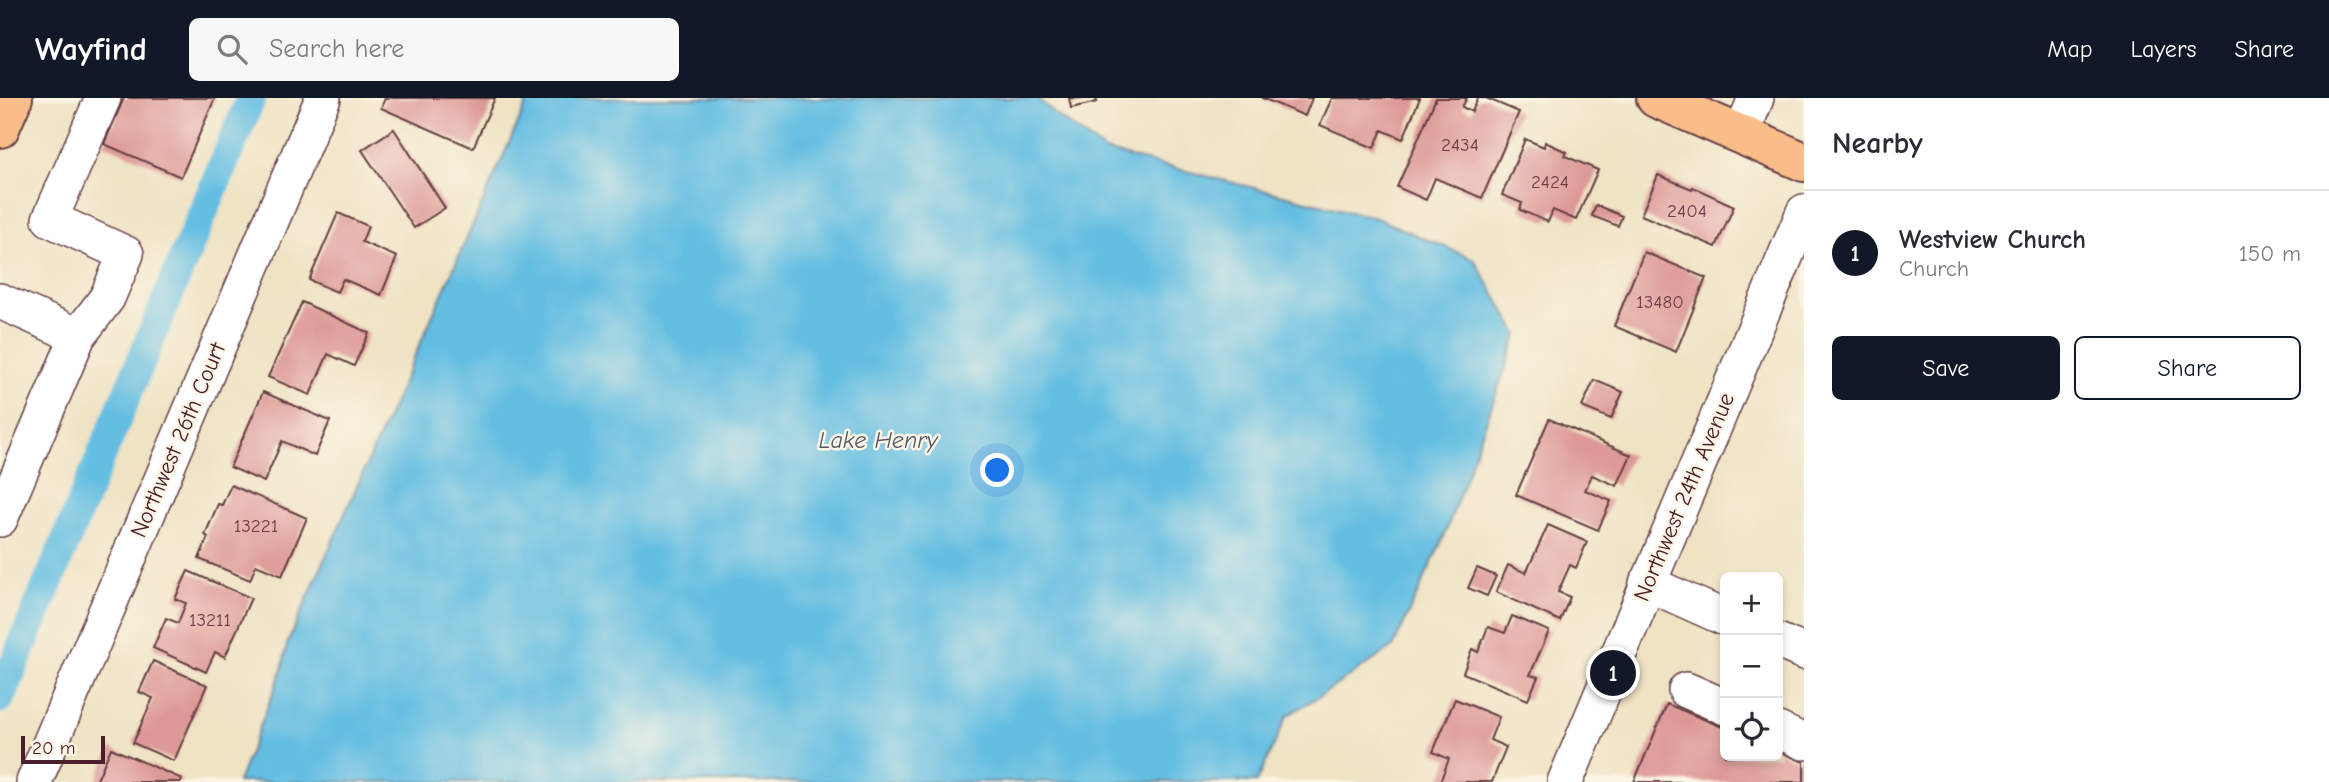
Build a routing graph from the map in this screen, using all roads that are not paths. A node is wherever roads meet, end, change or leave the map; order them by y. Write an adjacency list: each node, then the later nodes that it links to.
1 (13, 98): 6 (main road)
2 (103, 98): 11 (street)
3 (323, 98): 21 (street, Northwest 26th Court)
4 (1656, 98): 7 (main road)
5 (1756, 98): 7 (street)
6 (0, 128)
7 (1741, 135): 8 (main road)
8 (1804, 162)
9 (1804, 212): 13 (street, Northwest 24th Avenue)
10 (0, 300): 11 (street)
11 (78, 336): 12 (street)
12 (0, 519)
13 (1647, 583): 14 (street); 22 (street, Northwest 24th Avenue)
14 (1720, 616)
15 (1783, 643): 16 (street)
16 (1804, 652)
17 (1686, 690): 18 (street)
18 (1720, 705)
19 (1783, 732): 20 (street)
20 (1804, 742)
21 (34, 782)
22 (1565, 782)

